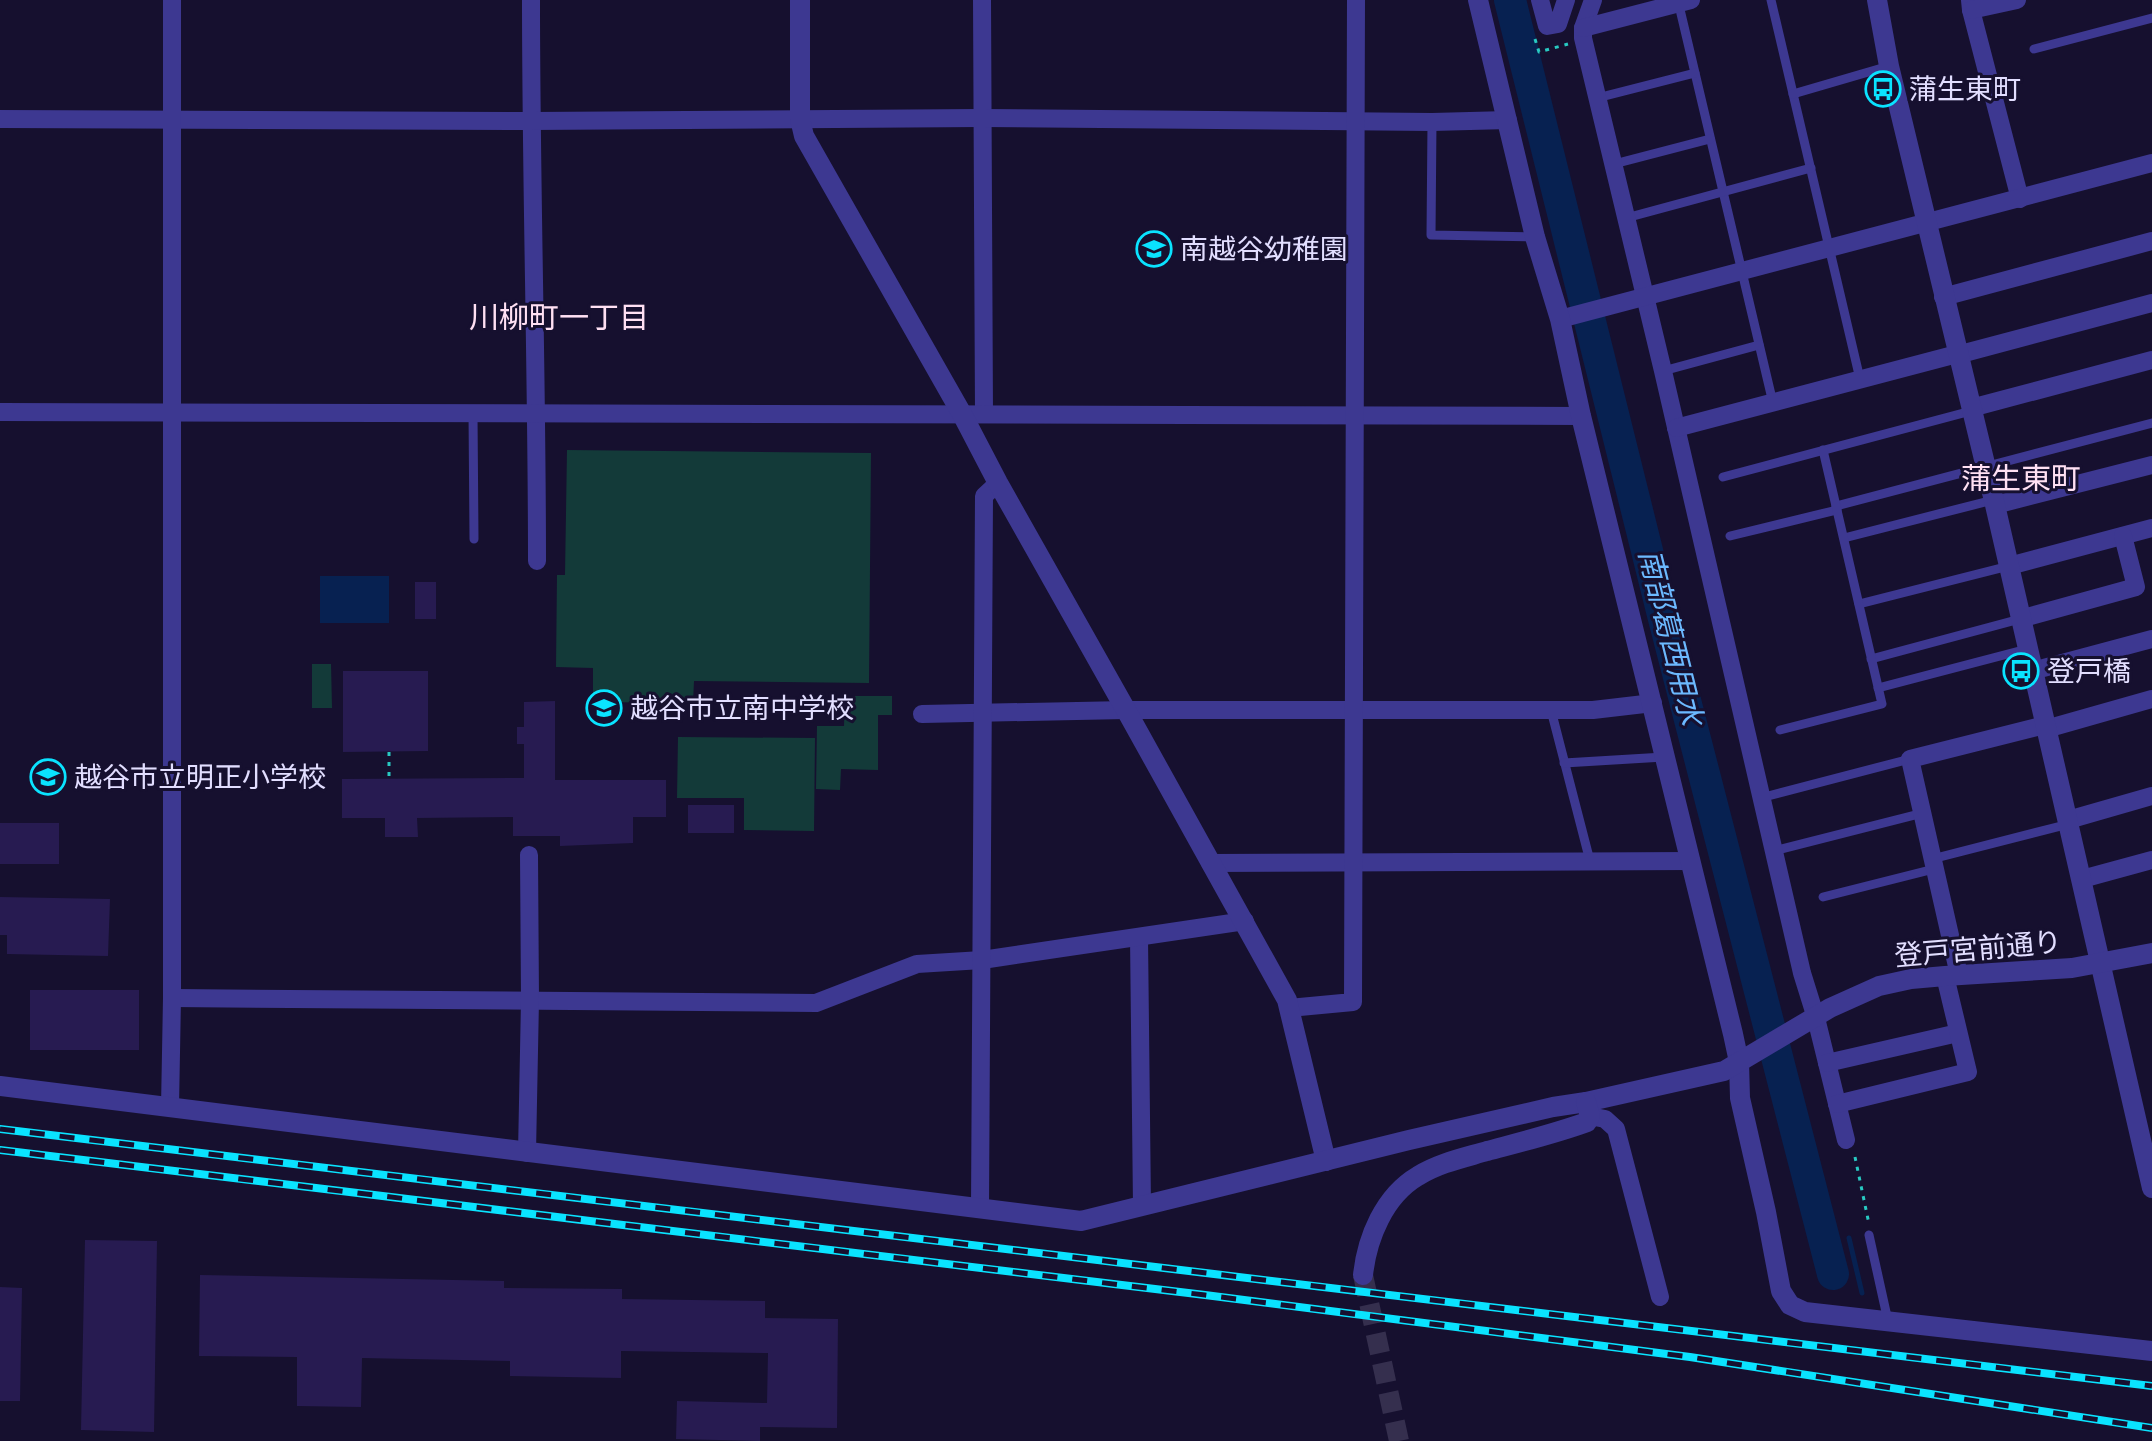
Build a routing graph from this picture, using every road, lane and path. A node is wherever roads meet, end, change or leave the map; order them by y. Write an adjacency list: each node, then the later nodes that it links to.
1 (172, 0): 24 (street)
2 (531, 0): 27 (street)
3 (800, 0): 25 (street)
4 (982, 0): 22 (street)
5 (1356, 0): 28 (street)
6 (1478, 0): 26 (street)
7 (1540, 0): 8 (street)
8 (1566, 0)
9 (1593, 0): 16 (street)
10 (1771, 0): 20 (lane)
11 (1877, 0): 18 (street)
12 (2017, 0): 14 (street)
13 (1682, 1): 16 (street); 19 (lane)
14 (1971, 5): 35 (street)
15 (2152, 18): 17 (lane)
16 (1583, 28): 21 (street)
17 (2034, 49)
18 (1889, 66): 20 (lane); 37 (street)
19 (1695, 73): 21 (lane); 30 (lane)
20 (1793, 94): 33 (lane)
21 (1597, 98): 32 (street)
22 (981, 118): 25 (street); 28 (street); 58 (street)
23 (0, 119): 24 (street)
24 (172, 119): 27 (street); 54 (street)
25 (800, 119): 27 (street); 57 (street)
26 (1508, 120): 29 (street); 38 (street)
27 (531, 121): 56 (street)
28 (1355, 121): 29 (street); 59 (street)
29 (1432, 122): 38 (lane)
30 (1710, 139): 32 (lane); 34 (lane)
31 (2152, 163): 35 (street)
32 (1614, 164): 36 (street)
33 (1811, 168): 34 (lane); 40 (lane)
34 (1723, 192): 36 (lane); 41 (lane)
35 (2020, 199): 37 (street)
36 (1626, 218): 42 (street)
37 (1927, 222): 40 (street); 43 (street)
38 (1535, 237): 45 (street)
39 (2152, 241): 43 (street)
40 (1830, 249): 41 (street); 50 (lane)
41 (1742, 272): 42 (street); 46 (lane)
42 (1645, 297): 45 (street); 49 (street)
43 (1943, 297): 47 (street)
44 (2152, 303): 47 (street)
45 (1565, 318): 60 (street)
46 (1759, 345): 49 (lane); 51 (lane)
47 (1957, 354): 50 (street); 52 (street)
48 (2152, 360): 52 (street)
49 (1663, 371): 62 (street)
50 (1860, 379): 51 (street)
51 (1773, 403): 62 (street)
52 (1971, 409): 63 (lane); 65 (street)
53 (0, 412): 54 (street)
54 (172, 412): 55 (street); 118 (street)
55 (473, 413): 56 (street); 74 (lane)
56 (537, 413): 57 (street); 75 (street)
57 (962, 414): 58 (street); 67 (street)
58 (984, 414): 59 (street)
59 (1353, 416): 60 (street); 89 (street)
60 (1581, 416): 85 (street)
61 (2152, 423): 65 (lane)
62 (1676, 428): 102 (street)
63 (1823, 450): 66 (lane); 69 (lane)
64 (2152, 465): 68 (street)
65 (1985, 467): 68 (street); 69 (lane)
66 (1723, 477)
67 (998, 483): 86 (street); 88 (street)
68 (1994, 502): 73 (lane); 76 (street)
69 (1837, 508): 71 (lane); 73 (lane)
70 (2152, 528): 72 (street)
71 (1730, 536)
72 (2123, 536): 76 (street); 78 (street)
73 (1844, 538): 77 (lane)
74 (474, 539)
75 (537, 561)
76 (2009, 566): 77 (lane); 78 (street)
77 (1859, 604): 81 (lane)
78 (2020, 619): 80 (street); 81 (lane)
79 (2152, 639): 82 (street)
80 (2027, 649): 82 (street); 83 (lane)
81 (1871, 659): 83 (lane)
82 (2032, 671): 91 (street)
83 (1878, 688): 92 (lane)
84 (2152, 699): 91 (street)
85 (1653, 703): 87 (street); 94 (street)
86 (1126, 710): 88 (street); 89 (street); 108 (street)
87 (1551, 710): 89 (street); 96 (lane)
88 (984, 711): 90 (street); 115 (street)
89 (1354, 711): 107 (street)
90 (922, 714)
91 (2045, 727): 95 (street); 101 (street)
92 (1780, 730)
93 (389, 752): 97 (path)
94 (1666, 757): 96 (lane); 106 (street)
95 (1910, 759): 98 (lane); 100 (street)
96 (1564, 763): 105 (lane)
97 (389, 779)
98 (1768, 796)
99 (2152, 796): 101 (street)
100 (1923, 813): 102 (lane); 109 (street)
101 (2069, 822): 109 (lane); 110 (street)
102 (1774, 851): 121 (street)
103 (529, 855): 119 (street)
104 (2152, 860): 110 (street)
105 (1590, 861): 106 (street); 107 (street)
106 (1691, 861): 123 (street)
107 (1353, 862): 108 (street); 120 (street)
108 (1210, 863): 112 (street)
109 (1933, 864): 111 (lane); 117 (street)
110 (2082, 879): 116 (street)
111 (1823, 897)
112 (1245, 921): 113 (street); 120 (street)
113 (1139, 937): 115 (street); 134 (street)
114 (2152, 953): 116 (street, 登戸宮前通り)
115 (982, 960): 119 (street); 135 (street)
116 (2102, 964): 117 (street, 登戸宮前通り); 132 (street)
117 (1952, 976): 121 (street, 登戸宮前通り); 122 (street)
118 (172, 998): 119 (street); 127 (street)
119 (530, 1000): 130 (street)
120 (1289, 1008): 131 (street)
121 (1816, 1018): 123 (street); 124 (street)
122 (1958, 1033): 124 (street); 126 (street)
123 (1744, 1058): 128 (street); 139 (street)
124 (1827, 1063): 126 (street)
125 (0, 1086): 127 (street)
126 (1837, 1104): 129 (street)
127 (170, 1107): 130 (street)
128 (1588, 1109): 131 (street); 137 (street); 138 (street)
129 (1846, 1140): 136 (path)
130 (527, 1153): 135 (street)
131 (1326, 1161): 134 (street)
132 (2150, 1166): 133 (street)
133 (2152, 1188)
134 (1142, 1206): 135 (street)
135 (980, 1209)
136 (1869, 1235): 139 (lane)
137 (1363, 1275)
138 (1660, 1297)
139 (1884, 1321): 140 (street)
140 (2152, 1351)

